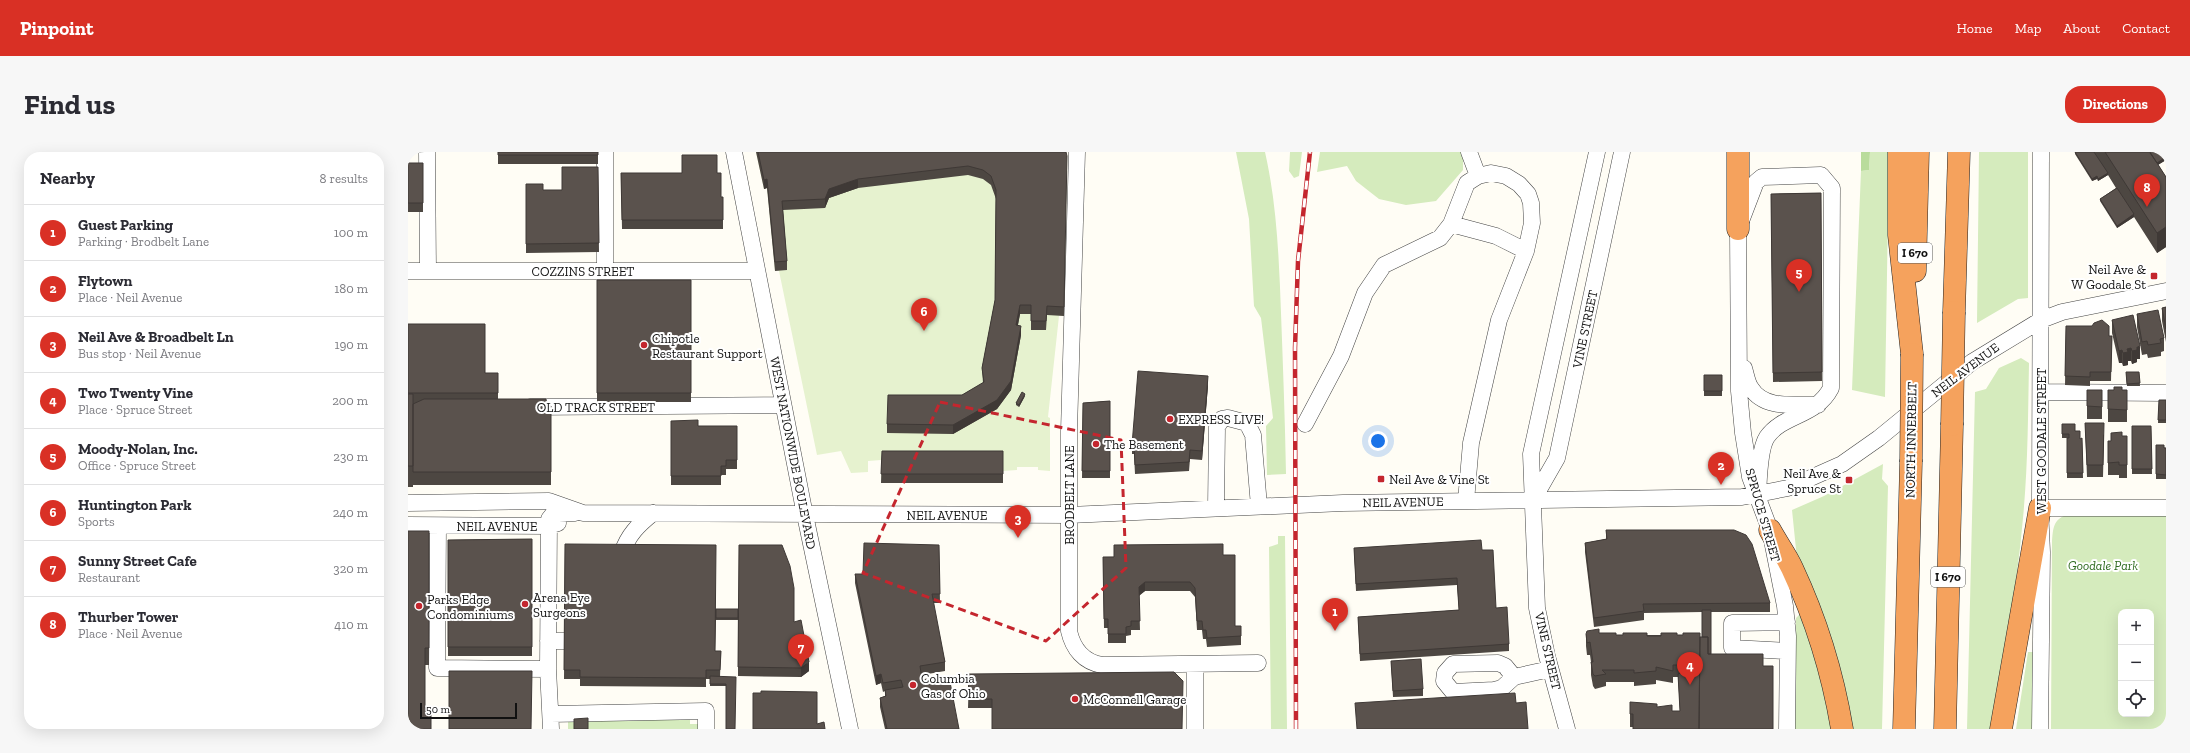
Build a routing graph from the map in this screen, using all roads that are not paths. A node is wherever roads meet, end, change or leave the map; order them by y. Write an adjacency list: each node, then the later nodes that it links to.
1 (428, 152): 18 (street)
2 (605, 152): 19 (street)
3 (734, 152): 20 (street, WEST NATIONWIDE BOULEVARD)
4 (1077, 152): 41 (street, BRODBELT LANE)
5 (1469, 152): 13 (street)
6 (1597, 152): 32 (street, VINE STREET)
7 (1622, 152): 32 (street, VINE STREET)
8 (1738, 152): 15 (highway)
9 (1899, 152): 24 (highway)
10 (1918, 152): 24 (highway, NORTH INNERBELT / I 670)
11 (1959, 152): 65 (highway, I 670, bridge)
12 (2041, 152): 22 (street, WEST GOODALE STREET)
13 (1478, 176): 14 (street); 16 (street)
14 (1451, 224): 16 (street); 30 (street)
15 (1738, 229): 23 (street, SPRUCE STREET); 27 (street)
16 (1526, 251): 33 (street)
17 (408, 271): 18 (street, COZZINS STREET)
18 (428, 271): 19 (street, COZZINS STREET)
19 (605, 271): 20 (street, COZZINS STREET)
20 (757, 271): 28 (street, WEST NATIONWIDE BOULEVARD)
21 (2166, 291): 22 (street, NEIL AVENUE)
22 (2041, 320): 25 (street, WEST GOODALE STREET); 31 (street, NEIL AVENUE)
23 (1738, 351): 27 (street); 31 (street, SPRUCE STREET)
24 (1912, 354): 64 (highway, NORTH INNERBELT / I 670, bridge)
25 (2041, 392): 26 (street); 37 (street, WEST GOODALE STREET)
26 (2166, 393)
27 (1819, 405): 31 (street)
28 (784, 406): 29 (street, OLD TRACK STREET); 42 (street, WEST NATIONWIDE BOULEVARD)
29 (512, 407)
30 (1305, 424)
31 (1758, 495): 32 (street, NEIL AVENUE); 46 (street, SPRUCE STREET)
32 (1534, 500): 33 (street, NEIL AVENUE); 54 (street, VINE STREET)
33 (1466, 501): 35 (street, NEIL AVENUE)
34 (408, 503): 39 (street, NEIL AVENUE)
35 (1259, 506): 36 (street, NEIL AVENUE); 36 (street)
36 (1216, 508): 41 (street, NEIL AVENUE)
37 (2040, 508): 38 (street); 66 (highway); 67 (street, WEST GOODALE STREET)
38 (2166, 508)
39 (582, 513): 40 (street, NEIL AVENUE); 45 (street)
40 (653, 513): 42 (street, NEIL AVENUE); 47 (street)
41 (1069, 514): 42 (street, NEIL AVENUE); 53 (street, BRODBELT LANE)
42 (805, 515): 59 (street, WEST NATIONWIDE BOULEVARD)
43 (408, 525): 44 (street, NEIL AVENUE)
44 (438, 526): 45 (street, NEIL AVENUE); 55 (street)
45 (548, 526): 49 (street)
46 (1770, 530): 48 (street, SPRUCE STREET); 63 (highway)
47 (622, 553)
48 (1786, 622): 51 (street, SPRUCE STREET); 51 (street)
49 (548, 641): 50 (street); 55 (street)
50 (564, 641)
51 (1787, 651): 62 (street, SPRUCE STREET)
52 (1258, 663): 53 (street, BRODBELT LANE)
53 (1195, 664): 60 (street)
54 (1550, 668): 56 (street); 61 (street, VINE STREET)
55 (548, 669): 57 (street)
56 (1514, 677)
57 (551, 721): 58 (street)
58 (706, 729)
59 (850, 729)
60 (1195, 729)
61 (1567, 729)
62 (1787, 729)
63 (1842, 729)
64 (1904, 729)
65 (1945, 729)
66 (2001, 729)
67 (2040, 729)

